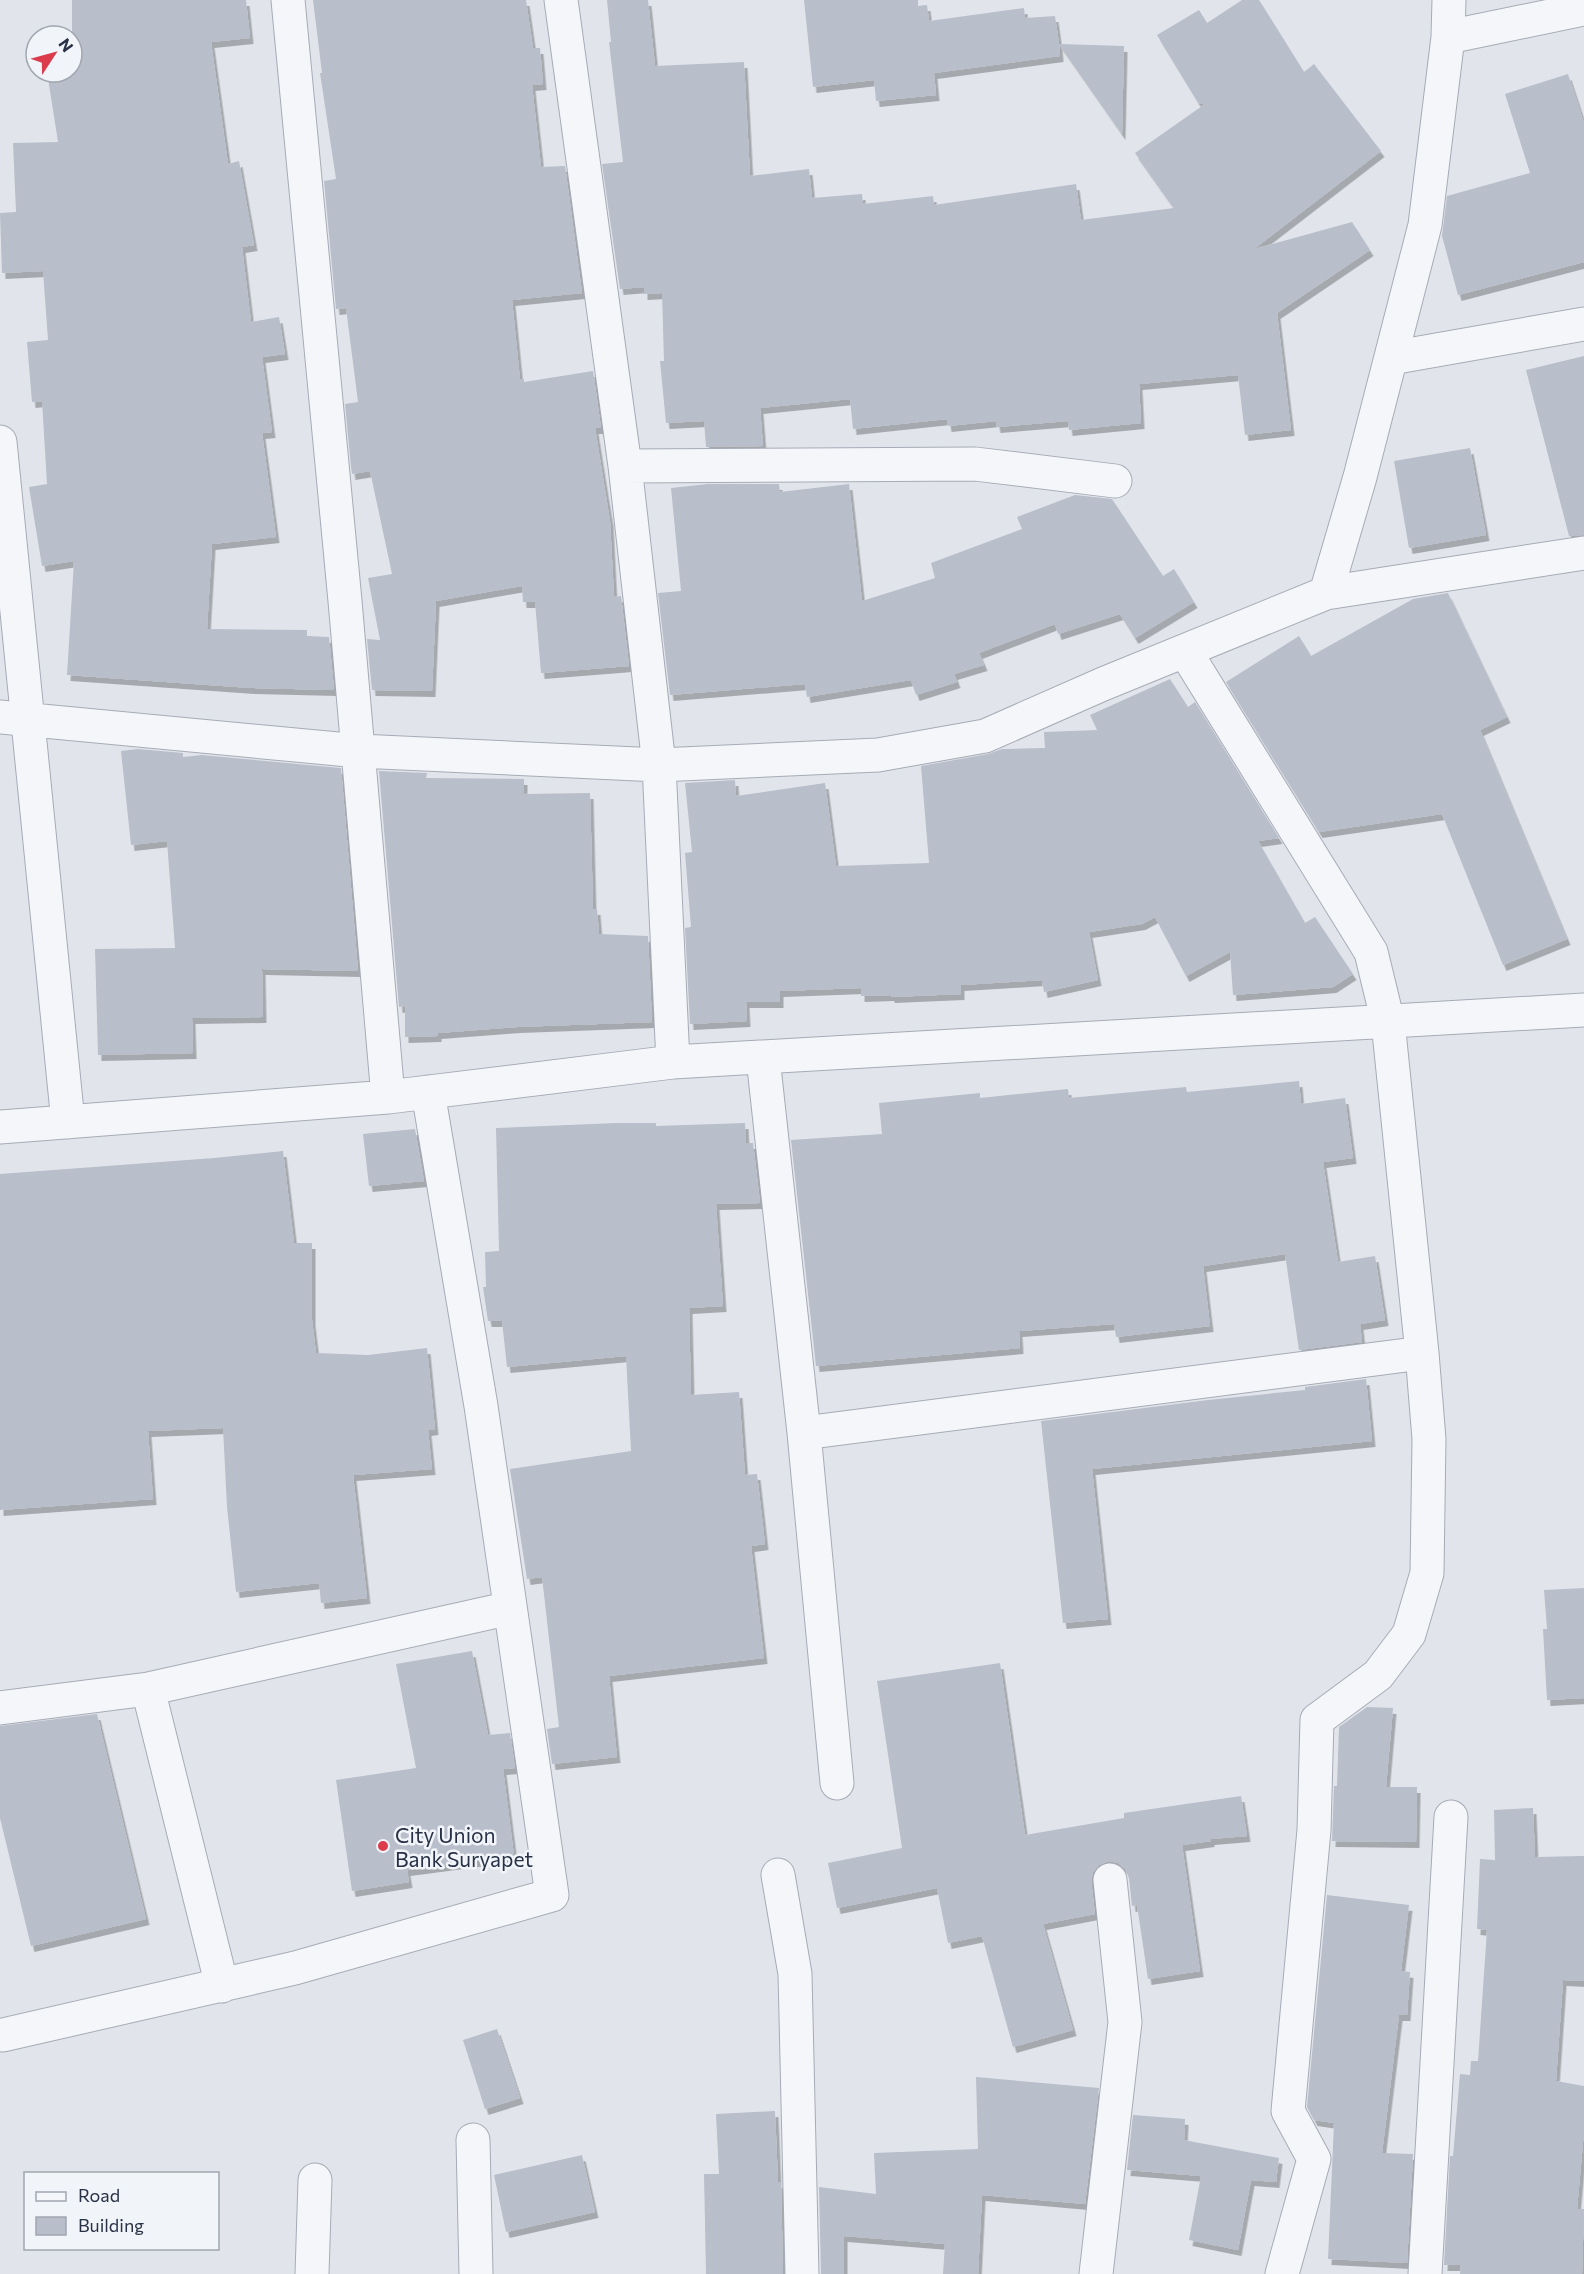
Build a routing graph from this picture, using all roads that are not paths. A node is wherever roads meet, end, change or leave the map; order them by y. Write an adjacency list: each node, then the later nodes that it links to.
1 (288, 0): 15 (street)
2 (561, 0): 9 (street)
3 (1449, 0): 5 (street)
4 (1584, 9): 5 (street)
5 (1448, 36): 7 (street)
6 (1584, 324): 7 (street)
7 (1390, 358): 12 (street)
8 (0, 442): 14 (street)
9 (625, 466): 10 (street); 16 (street)
10 (1115, 481)
11 (1584, 553): 12 (street)
12 (1326, 593): 13 (street)
13 (1185, 651): 16 (street); 18 (street)
14 (14, 719): 15 (street); 23 (street)
15 (359, 751): 16 (street); 22 (street)
16 (660, 765): 20 (street)
17 (1584, 1010): 18 (street)
18 (1388, 1022): 19 (street); 25 (street)
19 (763, 1058): 20 (street); 26 (street)
20 (673, 1062): 21 (street)
21 (428, 1092): 22 (street); 27 (street)
22 (388, 1097): 23 (street)
23 (68, 1122): 24 (street)
24 (0, 1127)
25 (1422, 1353): 26 (street); 42 (street)
26 (804, 1433): 30 (street)
27 (510, 1608): 28 (street); 34 (street)
28 (148, 1689): 29 (street); 34 (street)
29 (0, 1708)
30 (837, 1783)
31 (1451, 1817): 43 (street)
32 (778, 1875): 40 (street)
33 (1110, 1880): 41 (street)
34 (222, 1986): 35 (street)
35 (1, 2030)
36 (473, 2140): 39 (street)
37 (315, 2180): 38 (street)
38 (312, 2274)
39 (476, 2274)
40 (802, 2274)
41 (1096, 2274)
42 (1282, 2274)
43 (1425, 2274)

